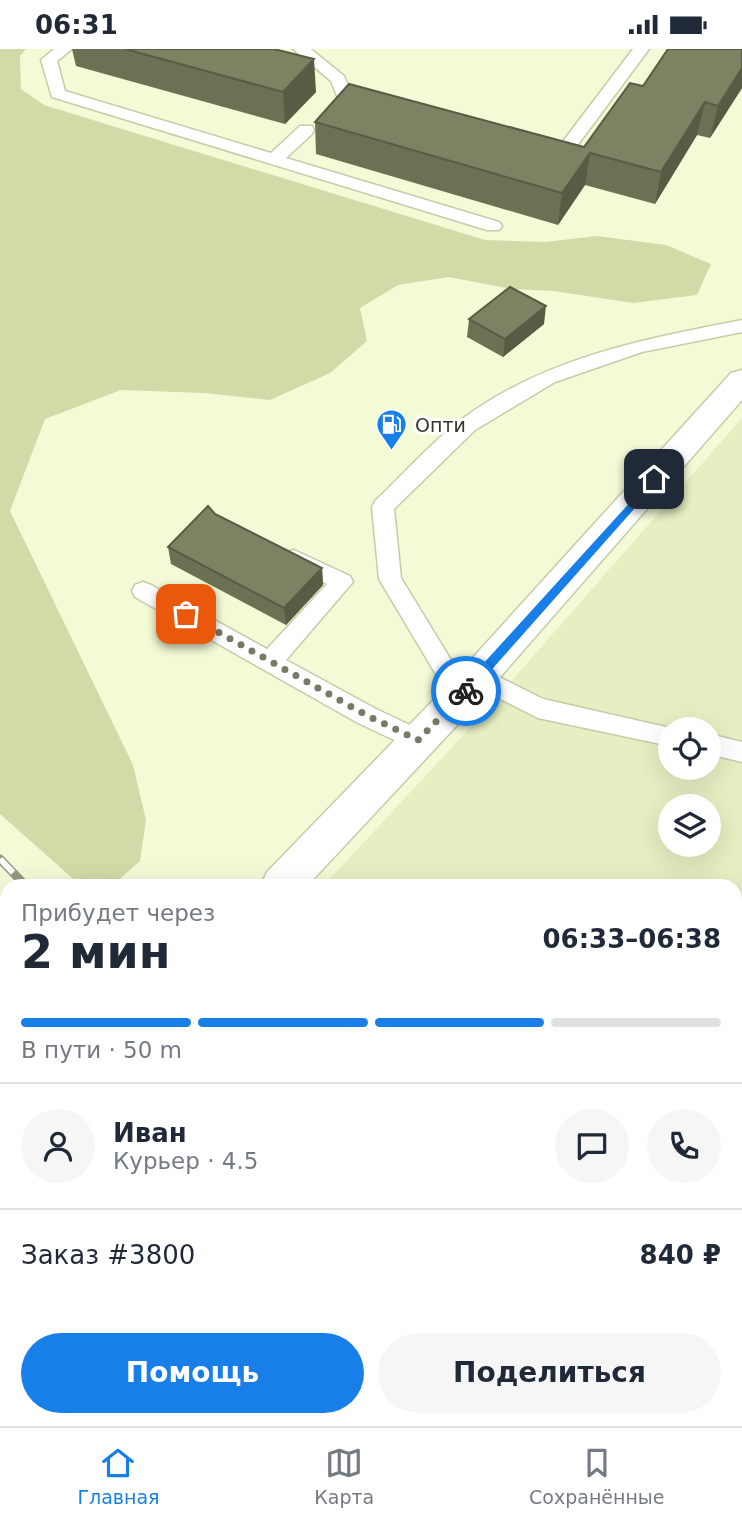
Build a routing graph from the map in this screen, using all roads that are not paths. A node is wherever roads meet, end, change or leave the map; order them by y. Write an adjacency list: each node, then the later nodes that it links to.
1 (64, 49): 7 (lane)
2 (300, 49): 4 (lane)
3 (641, 49): 6 (lane)
4 (328, 109)
5 (306, 130): 7 (lane)
6 (523, 143)
7 (273, 161): 8 (lane)
8 (493, 226)
9 (742, 327): 14 (lane)
10 (742, 380): 14 (main road)
11 (273, 547): 13 (lane)
12 (143, 591): 13 (lane)
13 (271, 661): 16 (lane)
14 (470, 686): 15 (lane); 16 (main road)
15 (658, 733)
16 (418, 740): 19 (main road)
17 (721, 747): 18 (lane)
18 (742, 752)
19 (288, 879)

